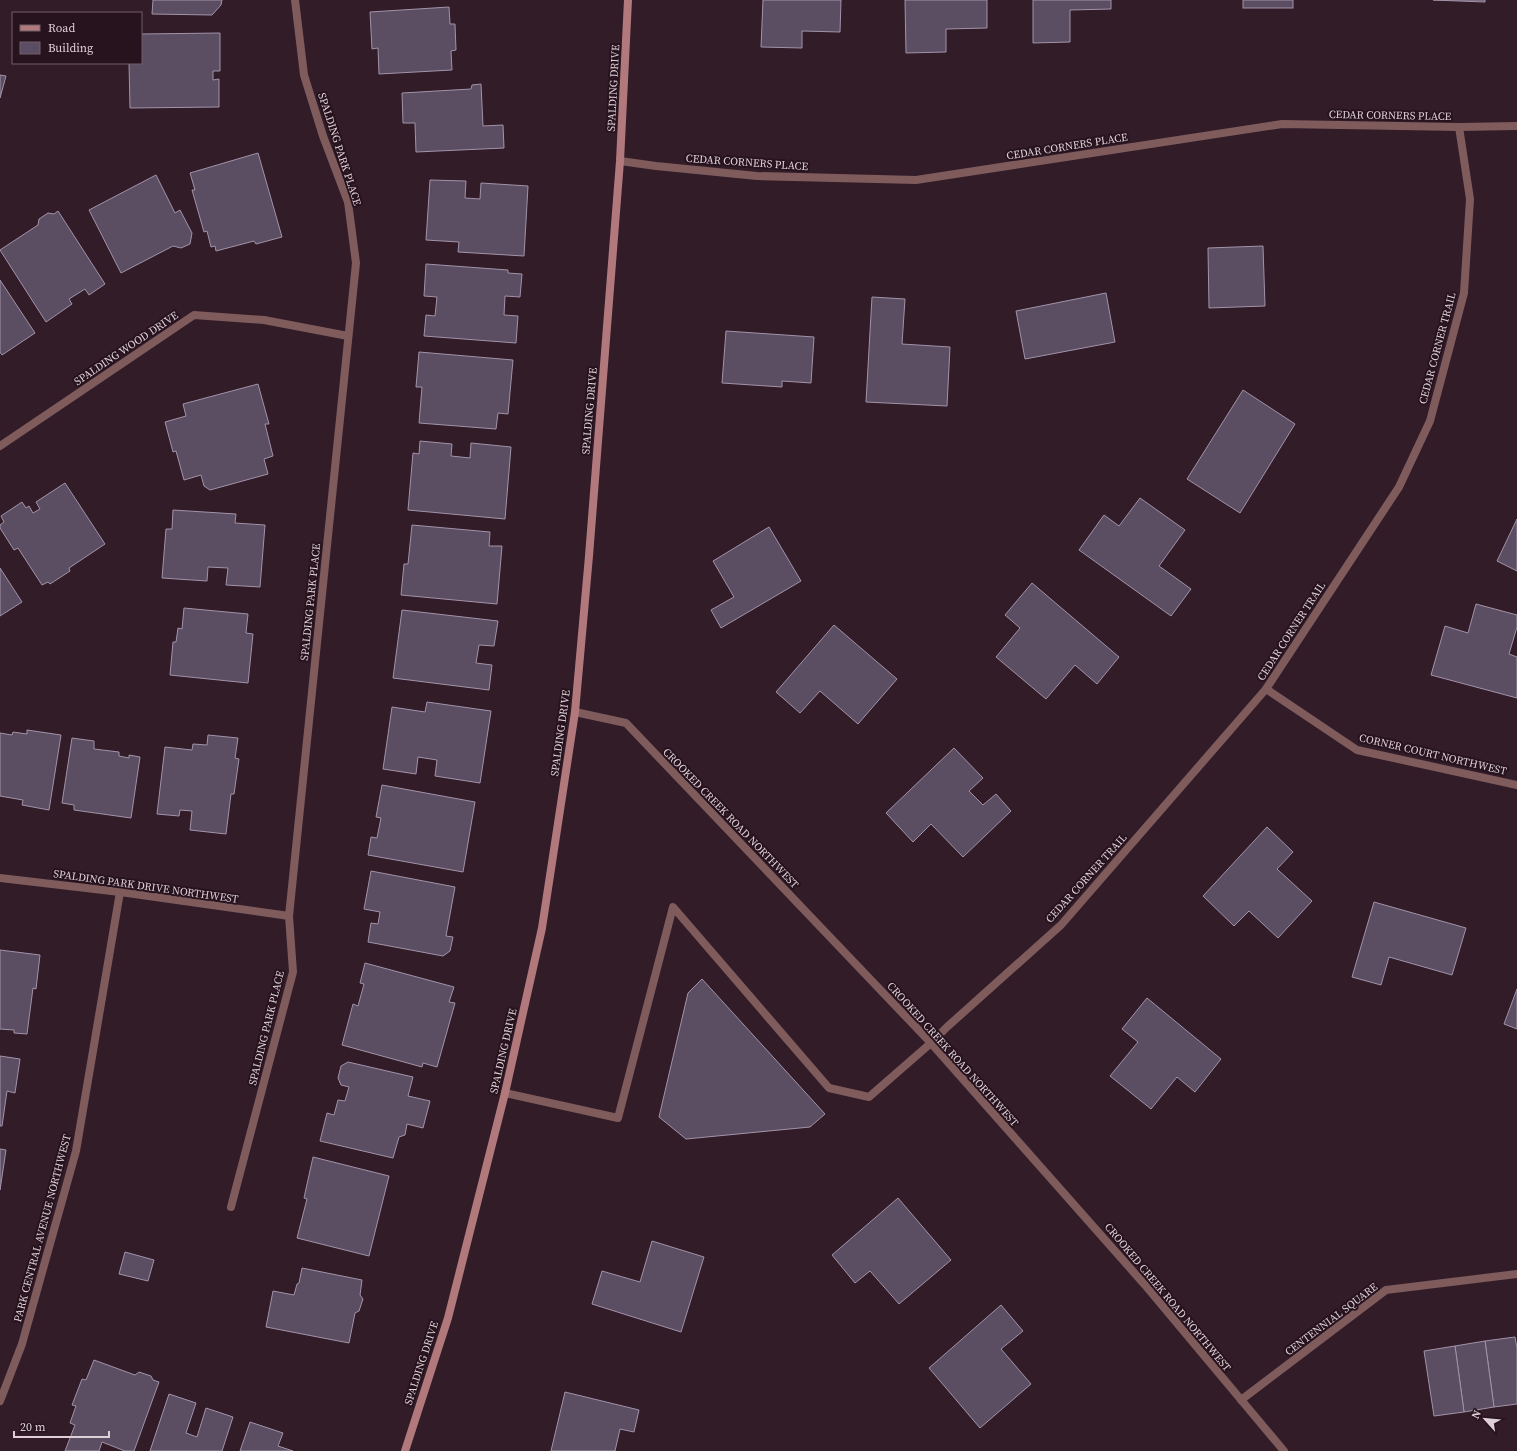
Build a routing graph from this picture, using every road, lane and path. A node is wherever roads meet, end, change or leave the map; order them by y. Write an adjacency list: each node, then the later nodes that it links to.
1 (295, 0): 6 (street, SPALDING PARK PLACE)
2 (628, 0): 5 (main road, SPALDING DRIVE)
3 (1517, 126): 4 (street, CEDAR CORNERS PLACE)
4 (1459, 128): 5 (street, CEDAR CORNERS PLACE); 8 (street, CEDAR CORNER TRAIL)
5 (620, 161): 9 (main road, SPALDING DRIVE)
6 (348, 336): 7 (street, SPALDING WOOD DRIVE); 13 (street, SPALDING PARK PLACE)
7 (0, 446)
8 (1266, 689): 10 (street, CORNER COURT NORTHWEST); 14 (street, CEDAR CORNER TRAIL)
9 (575, 712): 14 (street, CROOKED CREEK ROAD NORTHWEST); 15 (main road, SPALDING DRIVE)
10 (1517, 785)
11 (0, 878): 12 (street, SPALDING PARK DRIVE NORTHWEST)
12 (120, 892): 13 (street, SPALDING PARK DRIVE NORTHWEST); 19 (street, PARK CENTRAL AVENUE NORTHWEST)
13 (289, 916): 16 (street, SPALDING PARK PLACE)
14 (931, 1043): 15 (street, CEDAR CORNER TRAIL); 18 (street, CROOKED CREEK ROAD NORTHWEST)
15 (505, 1093): 20 (main road, SPALDING DRIVE)
16 (231, 1207)
17 (1517, 1274): 18 (street, CENTENNIAL SQUARE)
18 (1241, 1400): 21 (street, CROOKED CREEK ROAD NORTHWEST)
19 (0, 1401)
20 (405, 1451)
21 (1284, 1451)

